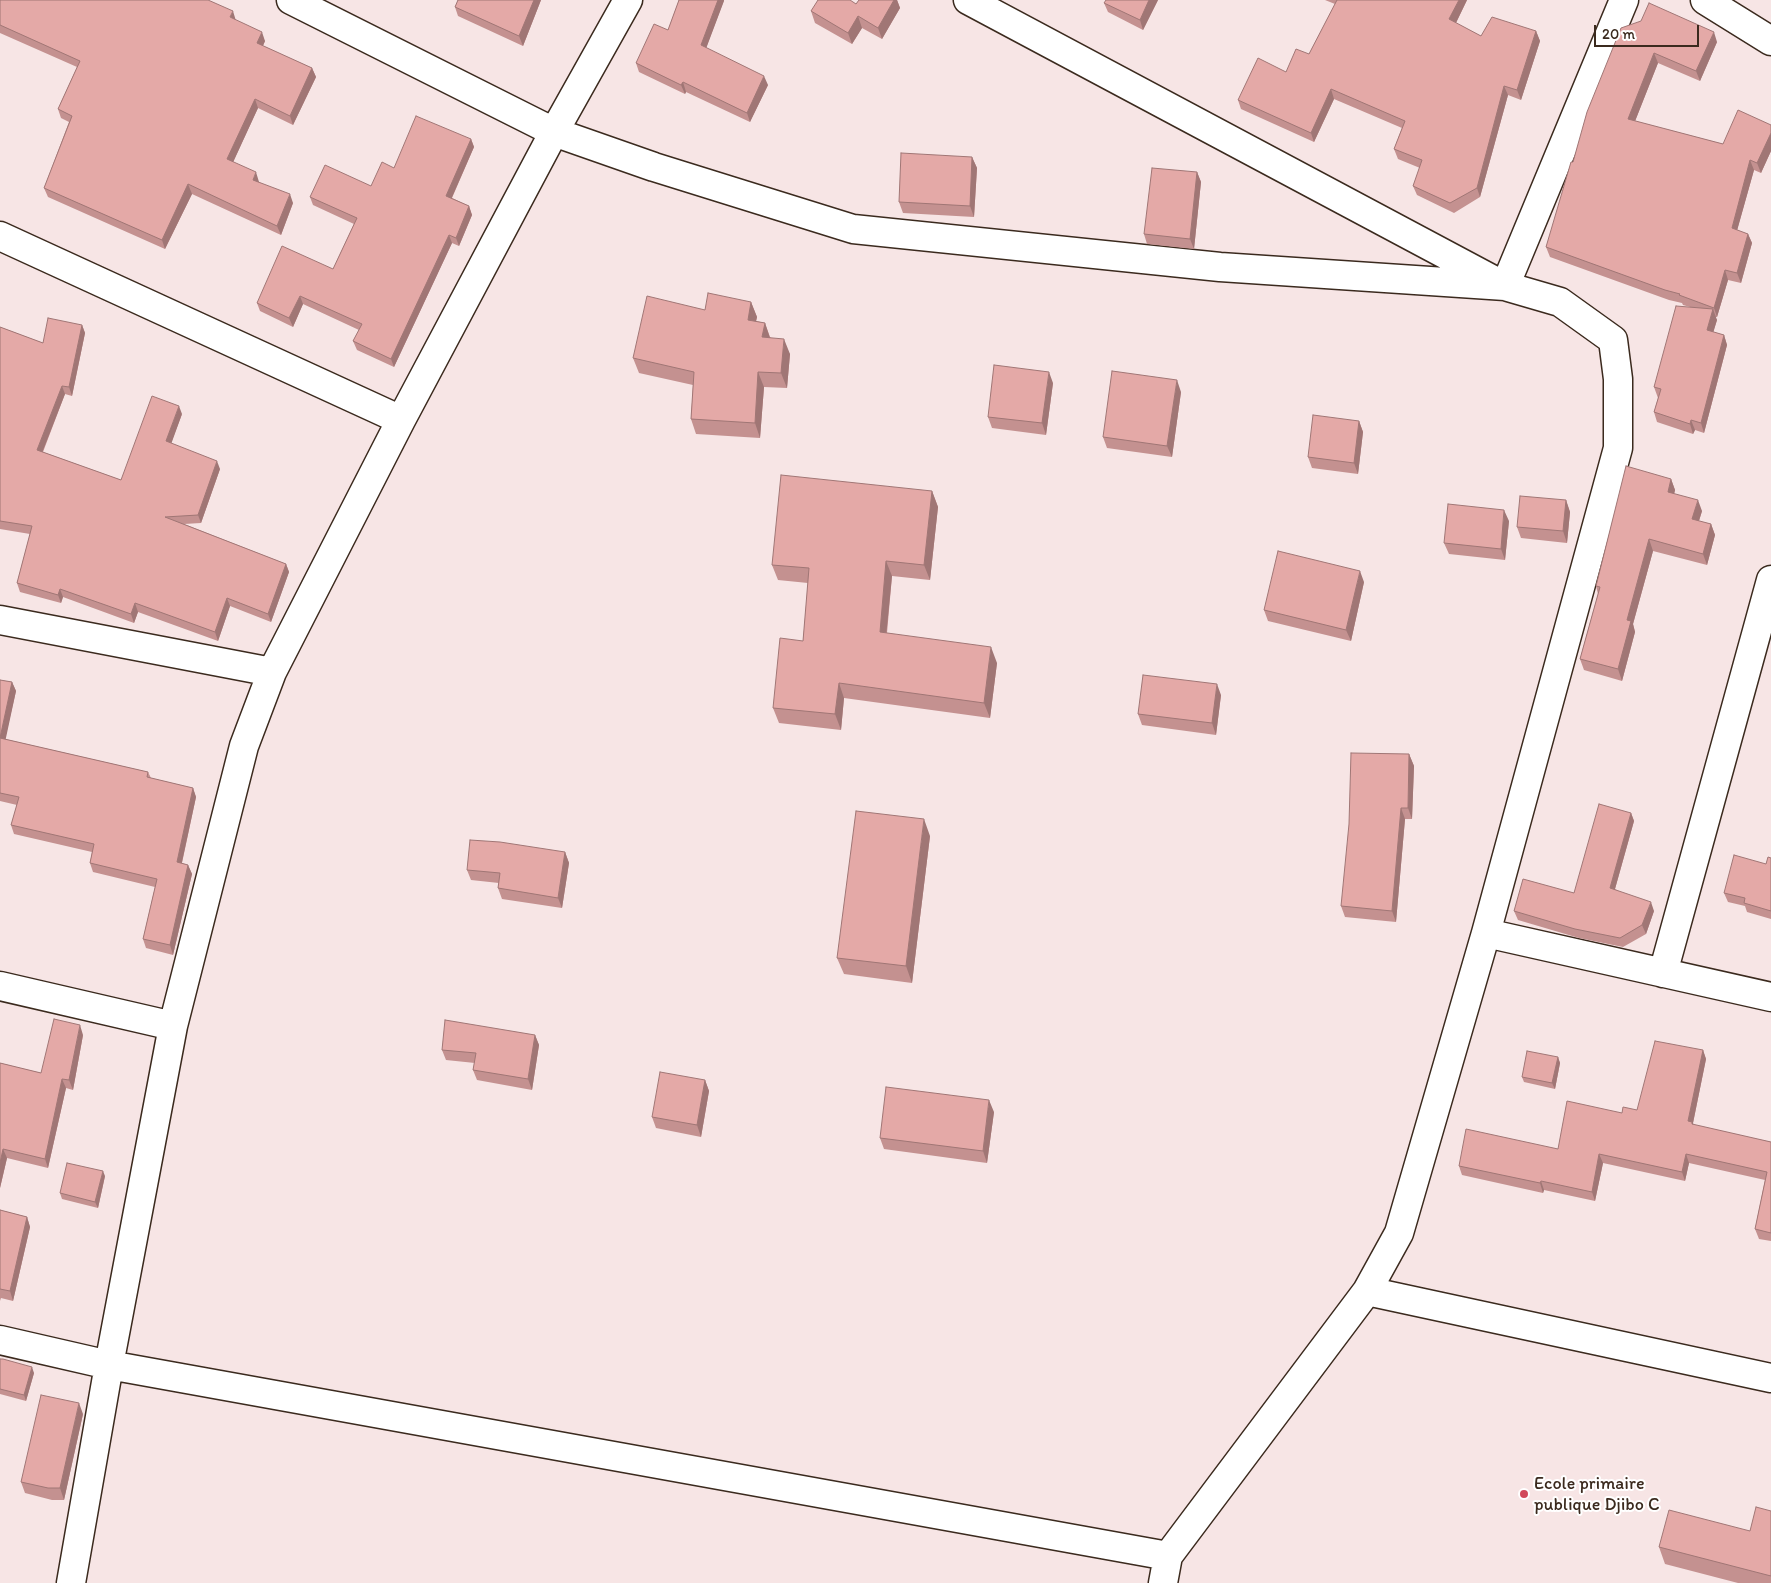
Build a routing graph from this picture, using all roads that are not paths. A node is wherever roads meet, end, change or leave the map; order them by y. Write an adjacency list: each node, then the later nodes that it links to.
1 (291, 0): 7 (street)
2 (628, 0): 7 (street)
3 (968, 0): 9 (street)
4 (1624, 0): 9 (street)
5 (1705, 0): 6 (street)
6 (1771, 41)
7 (554, 132): 9 (street); 10 (street)
8 (0, 236): 10 (street)
9 (1505, 286): 14 (street)
10 (401, 420): 13 (street)
11 (1771, 580): 15 (street)
12 (0, 620): 13 (street)
13 (272, 672): 18 (street)
14 (1486, 933): 15 (street); 19 (street)
15 (1663, 973): 17 (street)
16 (0, 986): 18 (street)
17 (1771, 997)
18 (173, 1026): 21 (street)
19 (1367, 1291): 22 (street); 23 (street)
20 (0, 1340): 21 (street)
21 (109, 1365): 23 (street); 24 (street)
22 (1771, 1378)
23 (1168, 1556): 25 (street)
24 (72, 1583)
25 (1163, 1583)

